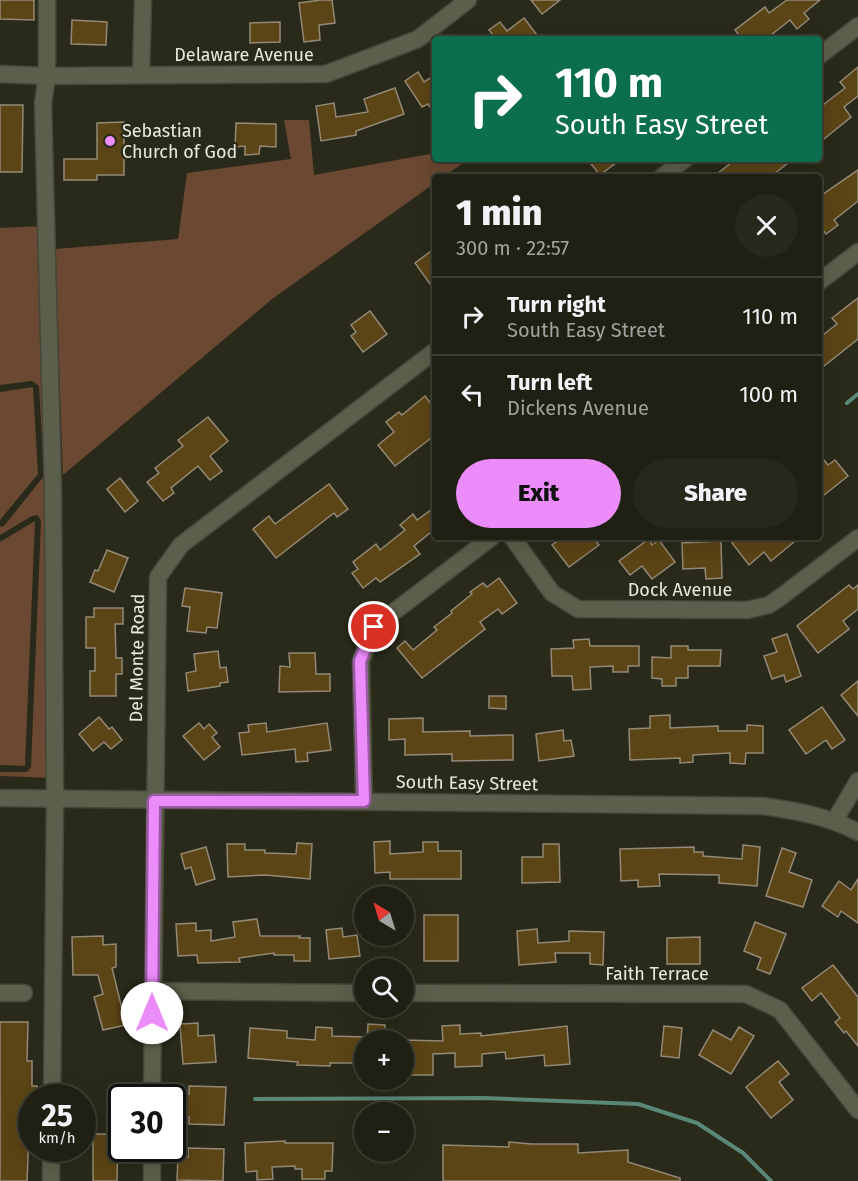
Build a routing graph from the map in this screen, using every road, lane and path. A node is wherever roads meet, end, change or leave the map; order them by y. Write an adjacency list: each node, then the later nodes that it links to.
1 (47, 0): 8 (street)
2 (143, 0): 7 (street)
3 (468, 0): 7 (street, Delaware Avenue)
4 (858, 26): 5 (street)
5 (822, 54)
6 (0, 74): 8 (street, Delaware Avenue)
7 (141, 75): 8 (street, Delaware Avenue)
8 (46, 76): 19 (street)
9 (681, 162): 10 (street)
10 (666, 174)
11 (858, 252): 12 (street)
12 (822, 280)
13 (432, 353): 20 (street, Del Monte Road)
14 (858, 538): 16 (street, Dock Avenue)
15 (488, 540): 21 (street)
16 (514, 540)
17 (858, 781): 22 (street)
18 (0, 798): 19 (street, South Easy Street)
19 (55, 799): 20 (street, South Easy Street); 29 (street)
20 (154, 801): 21 (street, South Easy Street); 24 (street, Del Monte Road)
21 (364, 801): 22 (street, South Easy Street)
22 (835, 820): 23 (street, South Easy Street)
23 (858, 832)
24 (152, 992): 27 (street); 30 (street, Del Monte Road)
25 (0, 993): 26 (street)
26 (24, 993)
27 (354, 993)
28 (414, 993): 31 (street, Faith Terrace)
29 (52, 1084)
30 (152, 1084)
31 (858, 1110)
32 (51, 1162): 34 (street)
33 (152, 1162): 35 (street)
34 (51, 1181)
35 (152, 1181)

